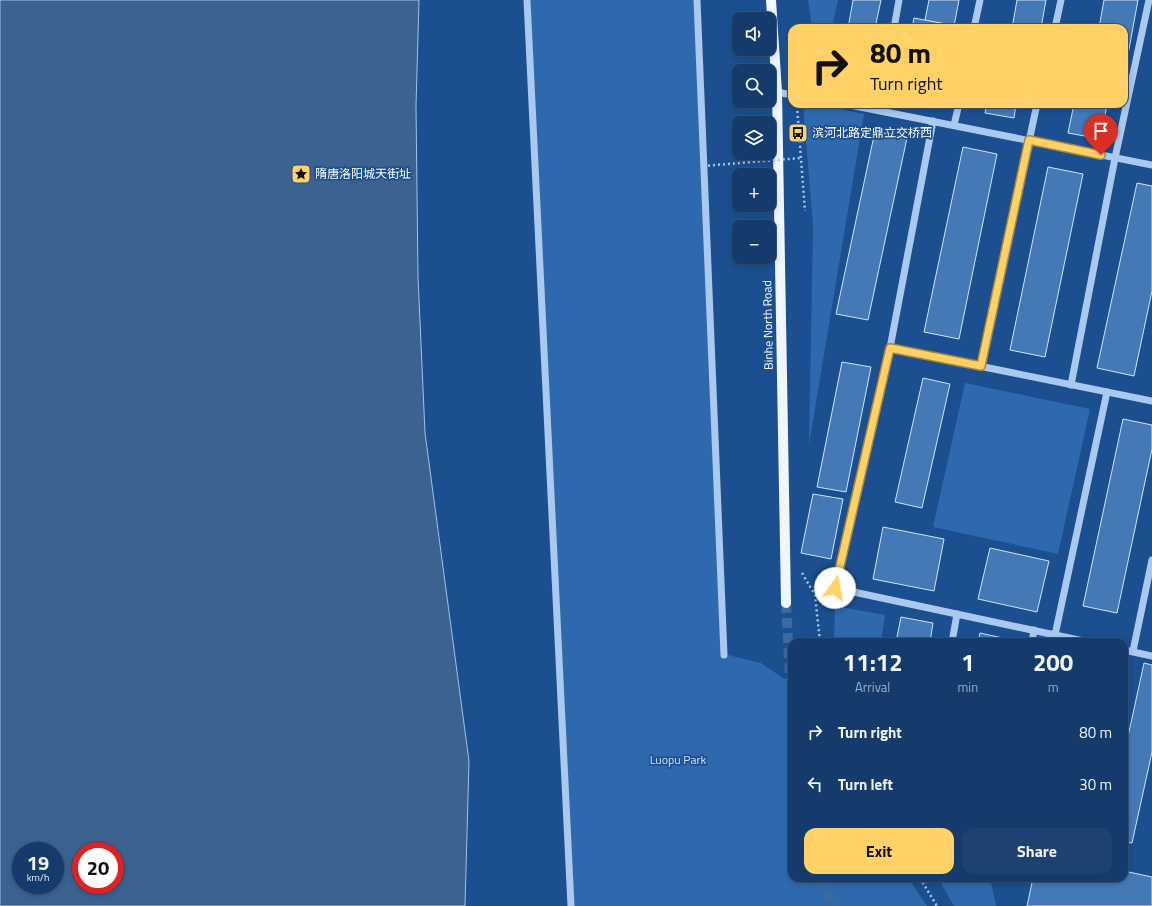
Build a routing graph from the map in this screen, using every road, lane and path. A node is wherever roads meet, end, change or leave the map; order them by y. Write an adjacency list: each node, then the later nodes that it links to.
1 (527, 0): 48 (street)
2 (697, 0): 26 (street)
3 (771, 0): 11 (main road, Binhe North Road)
4 (900, 0): 8 (street)
5 (980, 0): 9 (street)
6 (1061, 0): 10 (street)
7 (1149, 0): 14 (street)
8 (895, 24)
9 (975, 24)
10 (1055, 24)
11 (774, 64)
12 (776, 92): 13 (street); 35 (main road, Binhe North Road)
13 (788, 94)
14 (1128, 98)
15 (797, 108): 23 (path)
16 (881, 108): 20 (street)
17 (958, 108): 21 (street)
18 (1036, 108): 22 (street)
19 (1126, 108): 24 (street)
20 (933, 121): 21 (street); 28 (street)
21 (954, 125): 22 (street)
22 (1029, 140): 24 (street); 29 (street)
23 (801, 158): 26 (path, bridge); 27 (path)
24 (1115, 158): 25 (street); 30 (street)
25 (1152, 165)
26 (703, 166): 45 (street)
27 (805, 212)
28 (890, 348): 29 (street); 36 (street)
29 (981, 366): 30 (street)
30 (1071, 385): 31 (street)
31 (1106, 392): 32 (street); 38 (street)
32 (1152, 402)
33 (1152, 560): 44 (street)
34 (800, 570): 39 (path)
35 (786, 602)
36 (957, 614): 37 (street); 40 (street)
37 (1034, 630): 38 (street); 41 (street)
38 (1055, 635): 42 (street)
39 (820, 638)
40 (953, 638)
41 (1033, 638)
42 (1069, 638)
43 (1128, 651): 44 (street)
44 (1133, 652): 46 (street)
45 (724, 655)
46 (1152, 656)
47 (922, 882): 49 (path)
48 (571, 906)
49 (937, 906)

